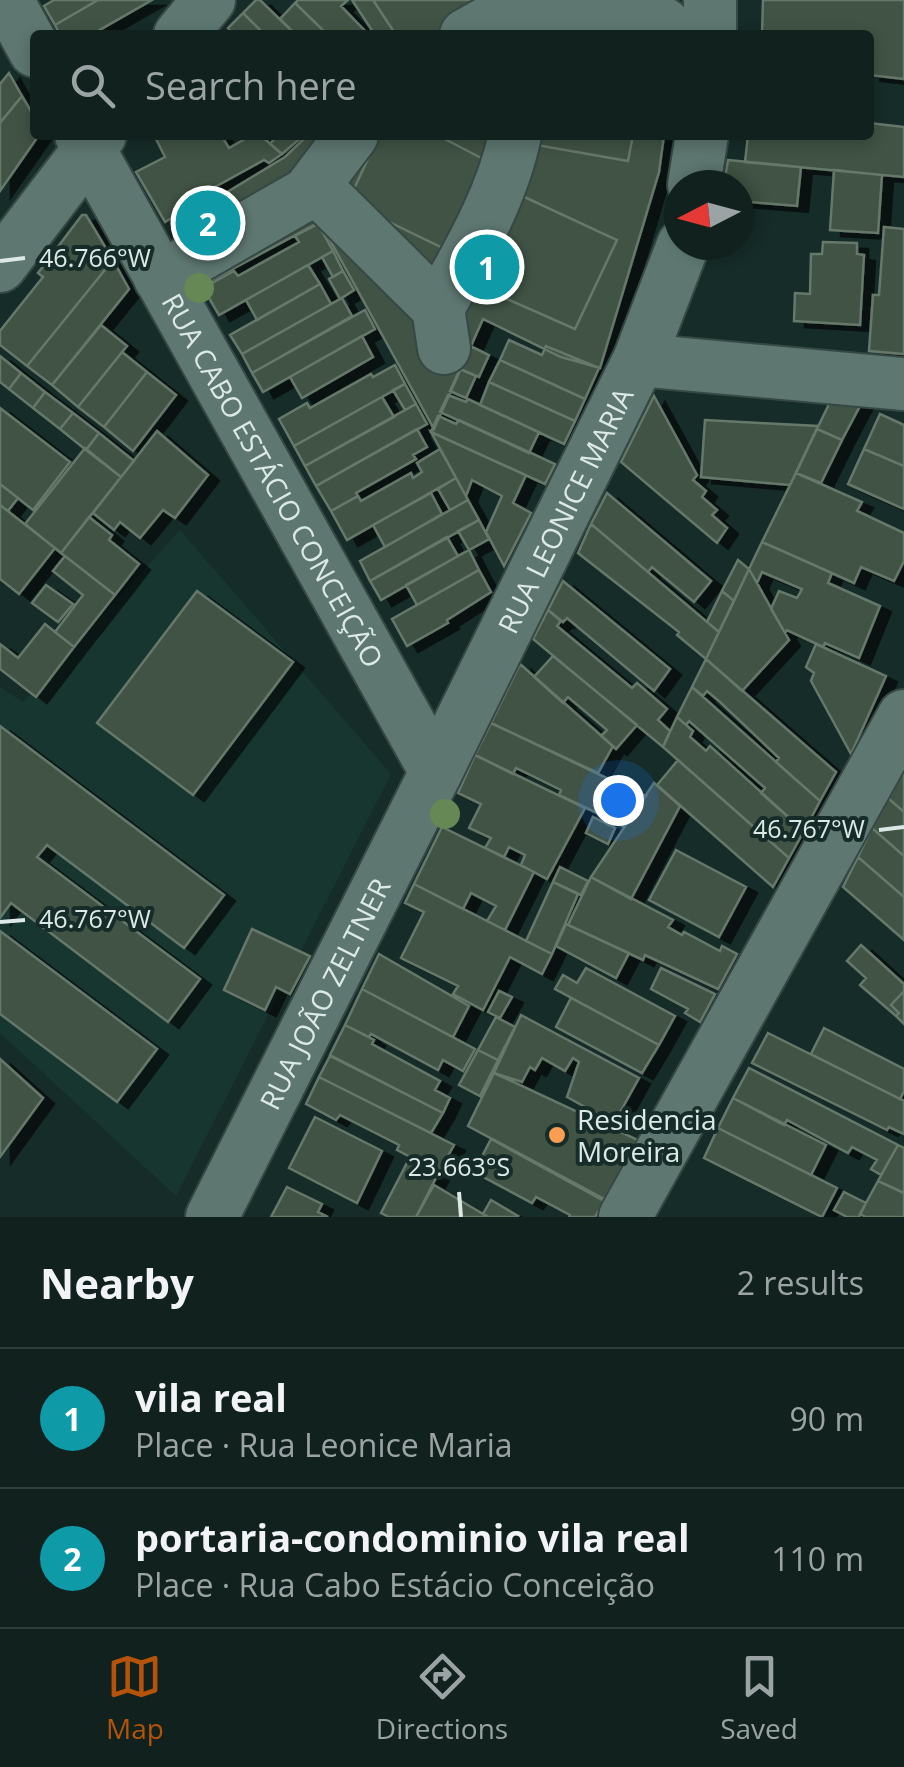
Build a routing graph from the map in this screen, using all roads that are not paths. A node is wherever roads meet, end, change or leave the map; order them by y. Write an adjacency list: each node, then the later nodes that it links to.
1 (8, 0): 8 (street)
2 (209, 0): 5 (street)
3 (710, 0): 7 (street)
4 (539, 23): 6 (street); 7 (street)
5 (184, 30)
6 (475, 30)
7 (687, 30)
8 (30, 42)
9 (90, 140): 16 (street); 17 (street, RUA CABO ESTÁCIO CONCEIÇÃO)
10 (348, 140): 14 (street)
11 (515, 140): 14 (street)
12 (701, 140): 13 (street)
13 (696, 170)
14 (308, 194): 17 (street)
15 (677, 260): 18 (street, RUA LEONICE MARIA)
16 (0, 266)
17 (160, 278): 21 (street, RUA CABO ESTÁCIO CONCEIÇÃO)
18 (638, 360): 19 (street); 21 (street, RUA LEONICE MARIA)
19 (904, 384)
20 (904, 716): 23 (street)
21 (436, 772): 22 (street, RUA JOÃO ZELTNER)
22 (212, 1217)
23 (624, 1217)

